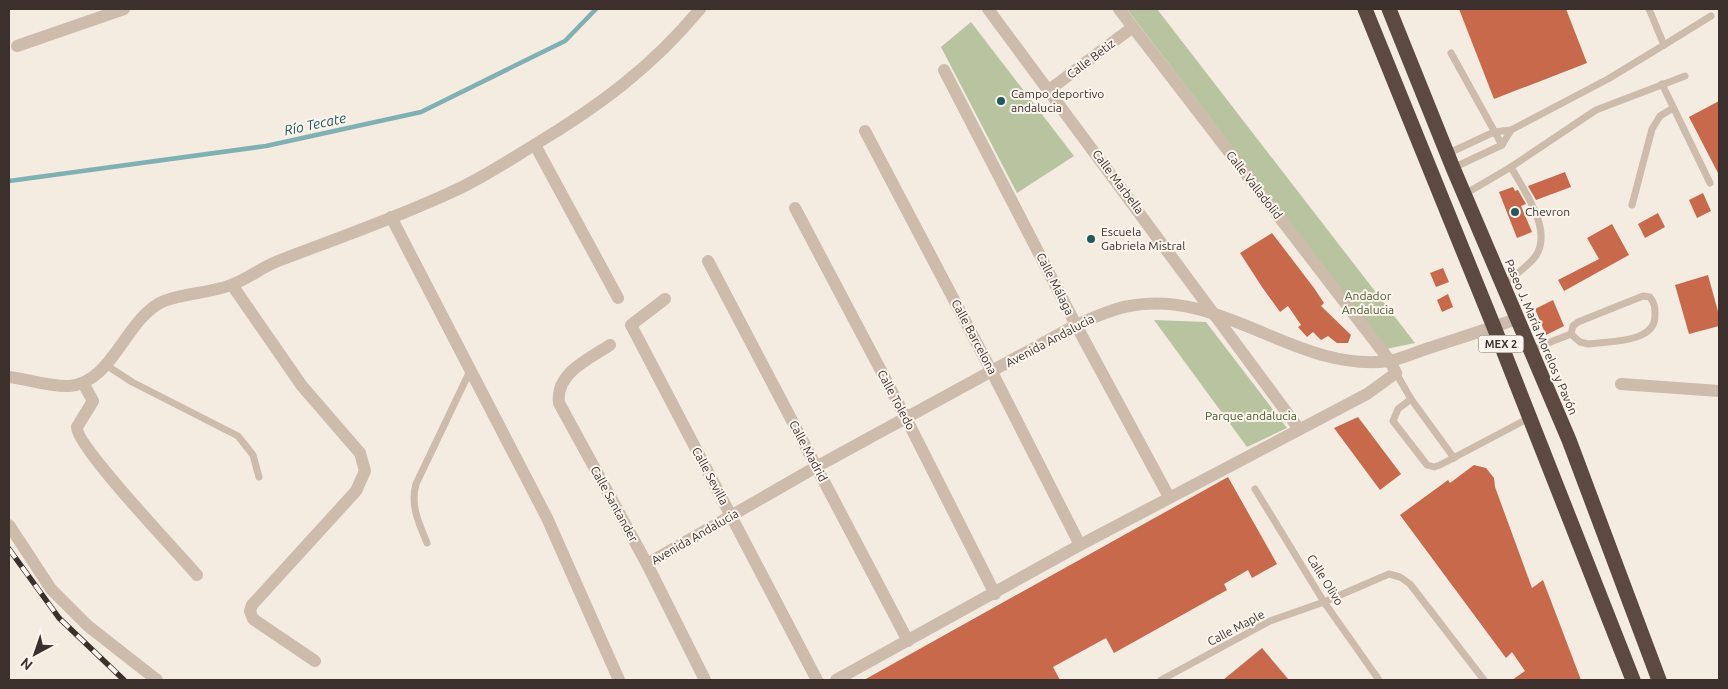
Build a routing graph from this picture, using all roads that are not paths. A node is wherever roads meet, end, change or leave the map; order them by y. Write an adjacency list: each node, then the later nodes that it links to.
1 (124, 9): 11 (street)
2 (700, 9): 21 (street)
3 (988, 9): 16 (street, Calle Marbella)
4 (1119, 9): 9 (street, Calle Valladolid)
5 (1365, 9): 38 (highway, MEX 2)
6 (1389, 9): 23 (highway, Paseo J. María Morelos y Pavón / MEX 2)
7 (1649, 9): 10 (lane)
8 (1711, 16): 10 (lane)
9 (1133, 27): 16 (street, Calle Betiz); 42 (street, Calle Valladolid)
10 (1664, 45): 18 (lane)
11 (16, 46)
12 (1451, 53): 20 (lane)
13 (944, 70): 37 (street, Calle Málaga)
14 (1685, 76): 15 (lane)
15 (1662, 84): 17 (lane); 24 (lane)
16 (1049, 90): 35 (street, Calle Marbella)
17 (1673, 108): 25 (lane); 27 (lane)
18 (1511, 130): 20 (lane); 22 (lane)
19 (865, 131): 45 (street, Calle Barcelona)
20 (1494, 132): 22 (lane); 23 (lane)
21 (535, 145): 29 (street); 33 (street)
22 (1502, 145): 23 (lane)
23 (1450, 161): 26 (highway, Paseo J. María Morelos y Pavón / MEX 2)
24 (1511, 167): 26 (lane); 32 (lane)
25 (1710, 183)
26 (1464, 195): 32 (highway, Paseo J. María Morelos y Pavón / MEX 2)
27 (1632, 205)
28 (795, 208): 52 (street, Calle Toledo)
29 (392, 217): 31 (street); 44 (street)
30 (708, 261): 56 (street, Calle Madrid)
31 (232, 285): 43 (street); 70 (street)
32 (1502, 285): 36 (highway, Paseo J. María Morelos y Pavón / MEX 2)
33 (618, 298)
34 (666, 299): 60 (street, Calle Sevilla)
35 (1214, 311): 37 (street, Avenida Andalucia); 42 (street, Avenida Andalucia); 54 (street, Calle Marbella)
36 (1516, 319): 38 (street, Avenida Andalucia); 41 (highway, Paseo J. María Morelos y Pavón / MEX 2)
37 (1076, 325): 45 (street, Avenida Andalucia); 59 (street, Calle Málaga)
38 (1494, 327): 42 (street, Avenida Andalucia); 53 (highway, MEX 2)
39 (1571, 334): 39 (lane); 41 (lane)
40 (610, 345): 64 (street, Calle Santander)
41 (1530, 350): 81 (highway, Paseo J. María Morelos y Pavón / MEX 2)
42 (1390, 361): 46 (street, Calle Valladolid)
43 (106, 365): 48 (street); 57 (lane)
44 (470, 371): 62 (lane); 72 (street)
45 (992, 372): 52 (street, Avenida Andalucia); 63 (street, Calle Barcelona)
46 (1396, 373): 51 (lane); 54 (street)
47 (9, 377): 48 (street)
48 (83, 383): 65 (street)
49 (1621, 384): 50 (street)
50 (1719, 391)
51 (1411, 399): 55 (lane); 55 (lane)
52 (906, 418): 56 (street, Avenida Andalucia); 66 (street, Calle Toledo)
53 (1530, 418): 55 (lane); 69 (highway, MEX 2)
54 (1299, 429): 59 (street)
55 (1454, 458)
56 (816, 467): 60 (street, Avenida Andalucia); 68 (street, Calle Madrid)
57 (259, 477)
58 (1255, 489): 67 (lane, Calle Olivo)
59 (1169, 497): 63 (street)
60 (731, 516): 64 (street, Avenida Andalucia); 74 (street, Calle Sevilla)
61 (9, 525): 71 (street)
62 (427, 543)
63 (1080, 545): 66 (street)
64 (647, 564): 73 (street, Calle Santander)
65 (197, 575)
66 (995, 594): 68 (street)
67 (1324, 602): 76 (lane, Calle Maple); 77 (lane, Calle Olivo); 78 (lane, Calle Maple)
68 (908, 641): 75 (street)
69 (1623, 654): 79 (highway); 80 (highway, MEX 2)
70 (315, 661)
71 (156, 680)
72 (619, 680)
73 (705, 680)
74 (817, 680)
75 (836, 680)
76 (1161, 680)
77 (1379, 680)
78 (1484, 680)
79 (1623, 680)
80 (1633, 680)
81 (1659, 680)

